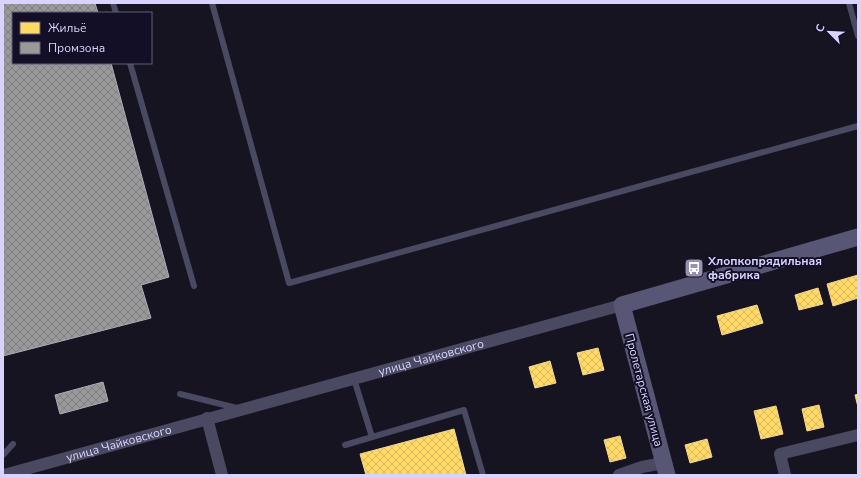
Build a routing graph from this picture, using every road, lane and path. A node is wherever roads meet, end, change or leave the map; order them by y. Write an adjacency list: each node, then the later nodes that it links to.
1 (212, 3): 5 (lane)
2 (849, 3): 3 (lane)
3 (858, 36)
4 (130, 64): 7 (lane)
5 (858, 126)
6 (858, 237): 8 (main road, улица Чайковского)
7 (194, 286)
8 (622, 305): 9 (street, улица Чайковского); 18 (main road, Пролетарская улица)
9 (354, 379): 11 (street, улица Чайковского); 14 (lane)
10 (180, 394): 11 (lane)
11 (243, 410): 12 (street, улица Чайковского)
12 (207, 418): 19 (street, улица Чайковского); 20 (street)
13 (858, 435): 23 (street)
14 (372, 437): 16 (lane); 21 (lane)
15 (13, 444): 17 (lane)
16 (345, 445)
17 (3, 455)
18 (665, 469): 22 (street)
19 (6, 475)
20 (222, 475)
21 (483, 475)
22 (619, 475)
23 (785, 475)

